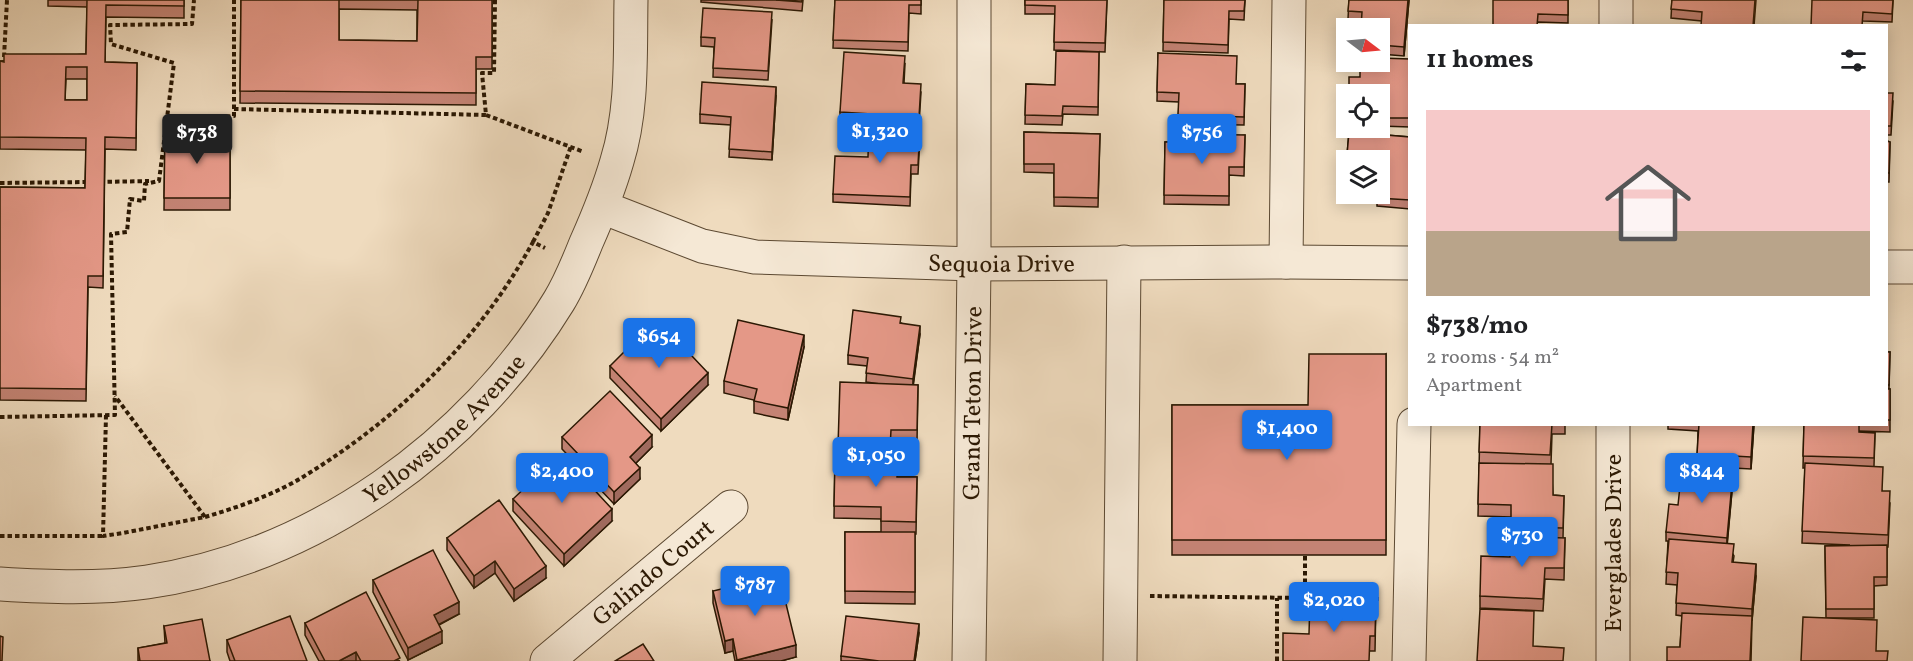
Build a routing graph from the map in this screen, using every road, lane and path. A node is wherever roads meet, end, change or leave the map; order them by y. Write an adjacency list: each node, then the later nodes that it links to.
1 (8, 0): 10 (path)
2 (194, 0): 13 (path)
3 (234, 0): 11 (path)
4 (495, 0): 12 (path)
5 (631, 0): 18 (street, Yellowstone Avenue)
6 (974, 0): 24 (street, Grand Teton Drive)
7 (1289, 0): 22 (street)
8 (1616, 0): 9 (street)
9 (1616, 24)
10 (4, 66)
11 (234, 109): 12 (path); 13 (path)
12 (486, 115): 14 (path)
13 (166, 119): 16 (path)
14 (571, 147): 15 (path); 19 (path)
15 (584, 152)
16 (159, 181): 17 (path); 27 (path)
17 (0, 183)
18 (602, 207): 24 (street, Sequoia Drive); 37 (street, Yellowstone Avenue)
19 (533, 243): 20 (path); 33 (path)
20 (546, 248)
21 (1124, 262): 22 (street, Sequoia Drive); 24 (street, Sequoia Drive); 44 (street)
22 (1286, 262): 23 (street, Sequoia Drive)
23 (1408, 263)
24 (974, 264): 43 (street, Grand Teton Drive)
25 (1888, 267): 26 (street)
26 (1913, 267)
27 (115, 395): 28 (path); 33 (path)
28 (106, 415): 29 (path); 35 (path)
29 (0, 417)
30 (1414, 426): 46 (street)
31 (1613, 426): 47 (street, Everglades Drive)
32 (731, 507): 42 (street, Galindo Court)
33 (206, 517): 35 (path)
34 (0, 536): 35 (path)
35 (103, 536)
36 (1305, 555): 40 (path)
37 (0, 584)
38 (1147, 596): 39 (path)
39 (1277, 598): 40 (path); 45 (path)
40 (1305, 598): 41 (path)
41 (1384, 599)
42 (547, 661)
43 (969, 661)
44 (1120, 661)
45 (1277, 661)
46 (1409, 661)
47 (1612, 661)

